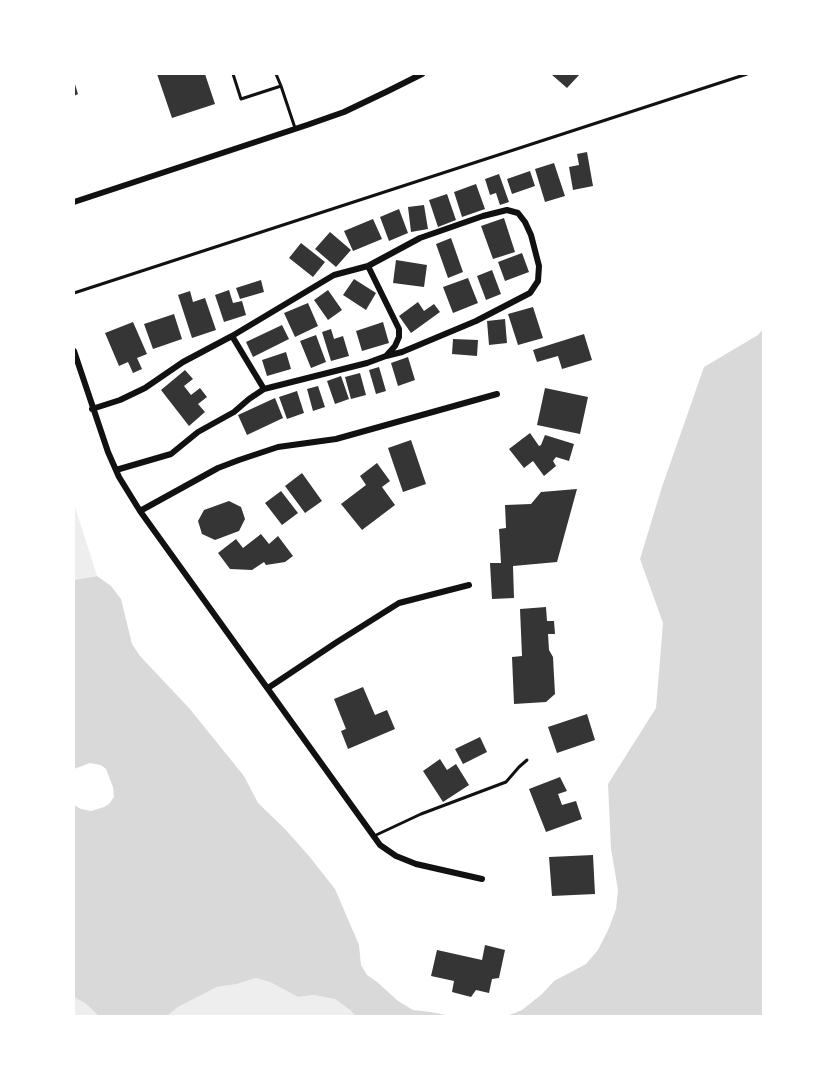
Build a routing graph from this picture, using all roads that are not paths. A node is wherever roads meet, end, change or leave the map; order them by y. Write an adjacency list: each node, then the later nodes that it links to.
1 (233, 74): 4 (lane)
2 (276, 74): 4 (lane)
3 (422, 74): 5 (street)
4 (281, 86): 5 (lane)
5 (296, 129): 6 (street)
6 (74, 202)
7 (368, 266): 8 (street); 10 (street); 10 (street)
8 (232, 336): 11 (street); 13 (street)
9 (74, 351): 13 (street)
10 (386, 356): 11 (street)
11 (264, 388): 14 (street)
12 (497, 394): 15 (street)
13 (92, 409): 14 (street)
14 (116, 470): 15 (street)
15 (140, 511): 17 (street)
16 (469, 585): 17 (street)
17 (268, 688): 19 (street)
18 (527, 760): 19 (lane)
19 (374, 836): 20 (street)
20 (482, 879)

